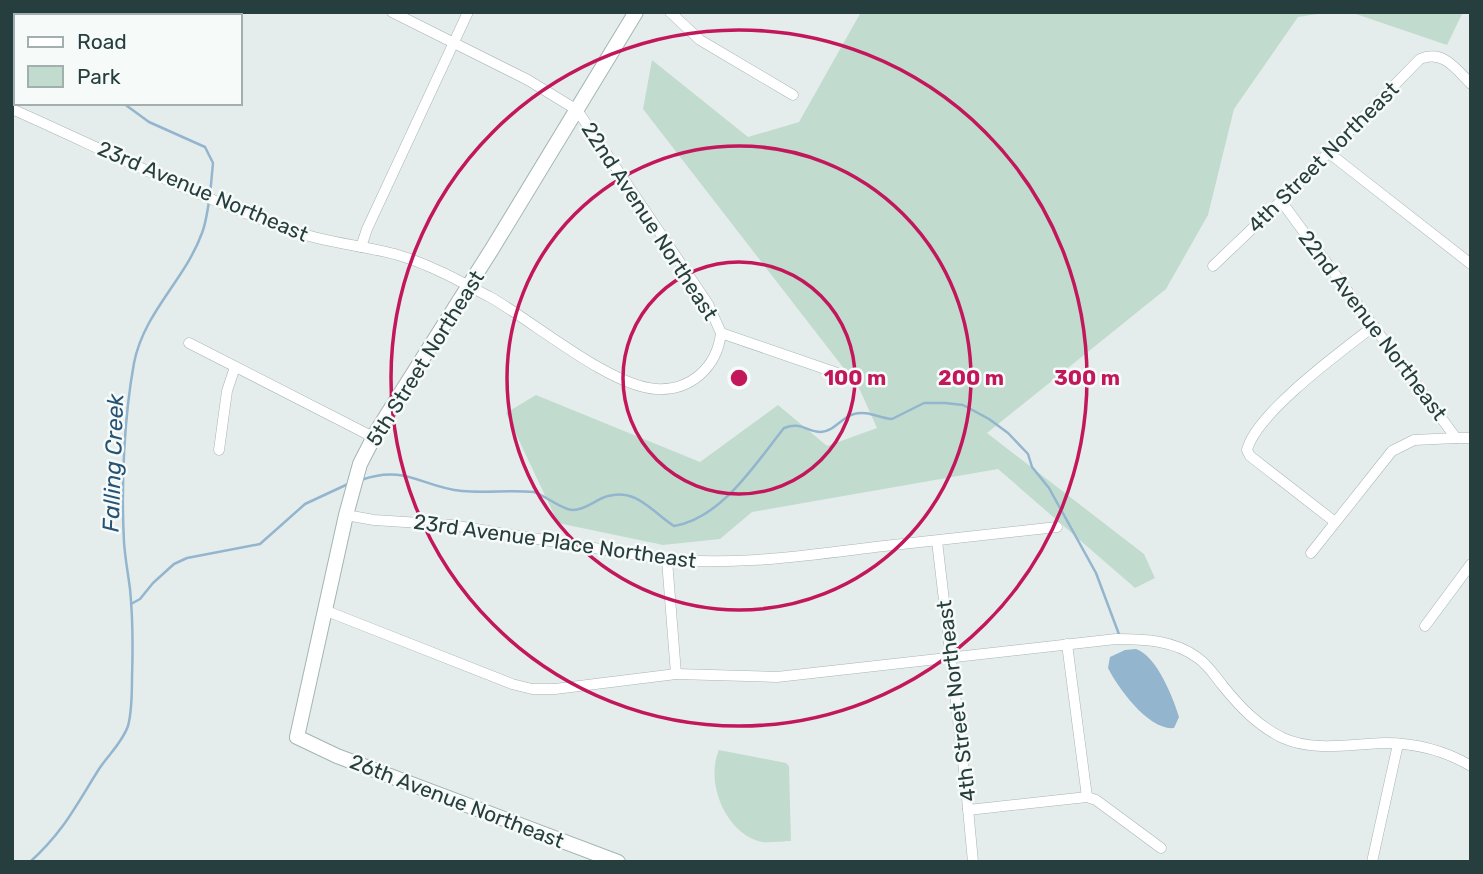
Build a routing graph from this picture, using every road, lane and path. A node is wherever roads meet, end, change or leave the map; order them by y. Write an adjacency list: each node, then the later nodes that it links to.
1 (393, 12): 5 (street, 22nd Avenue Northeast)
2 (468, 12): 5 (street)
3 (636, 12): 9 (street, 5th Street Northeast)
4 (670, 12): 7 (street)
5 (454, 43): 9 (street, 22nd Avenue Northeast); 12 (street)
6 (1471, 84): 10 (street, 4th Street Northeast)
7 (793, 95)
8 (12, 109): 12 (street, 23rd Avenue Northeast)
9 (577, 110): 15 (street, 5th Street Northeast); 17 (street, 22nd Avenue Northeast)
10 (1329, 152): 11 (street, 4th Street Northeast); 13 (street)
11 (1281, 201): 14 (street, 4th Street Northeast); 16 (street, 22nd Avenue Northeast)
12 (361, 247): 15 (street, 23rd Avenue Northeast)
13 (1471, 264)
14 (1213, 266)
15 (468, 286): 17 (street, 23rd Avenue Northeast); 21 (street, 5th Street Northeast)
16 (1374, 326): 22 (street, 22nd Avenue Northeast); 26 (street)
17 (721, 333): 20 (street, 22nd Avenue Northeast)
18 (189, 343): 19 (street)
19 (235, 367): 21 (street); 24 (street)
20 (840, 374)
21 (373, 437): 25 (street, 5th Street Northeast)
22 (1456, 438): 23 (street, 22nd Avenue Northeast); 26 (street)
23 (1471, 438)
24 (219, 450)
25 (346, 515): 30 (street, 23rd Avenue Place Northeast); 32 (street, 5th Street Northeast)
26 (1335, 522): 29 (street)
27 (1057, 527): 28 (street, 23rd Avenue Place Northeast)
28 (937, 541): 30 (street, 23rd Avenue Place Northeast); 35 (street, 4th Street Northeast)
29 (1311, 552)
30 (667, 560): 36 (street)
31 (1470, 566): 33 (street)
32 (324, 610): 36 (street); 37 (street, 5th Street Northeast)
33 (1424, 625)
34 (1068, 644): 35 (street); 38 (street); 40 (street)
35 (951, 657): 36 (street); 41 (street, 4th Street Northeast)
36 (676, 674)
37 (297, 737): 43 (street, 26th Avenue Northeast)
38 (1398, 744): 39 (street); 45 (street)
39 (1471, 766)
40 (1087, 797): 41 (street); 42 (street)
41 (968, 810): 44 (street, 4th Street Northeast)
42 (1161, 848)
43 (618, 862)
44 (973, 862)
45 (1372, 862)

